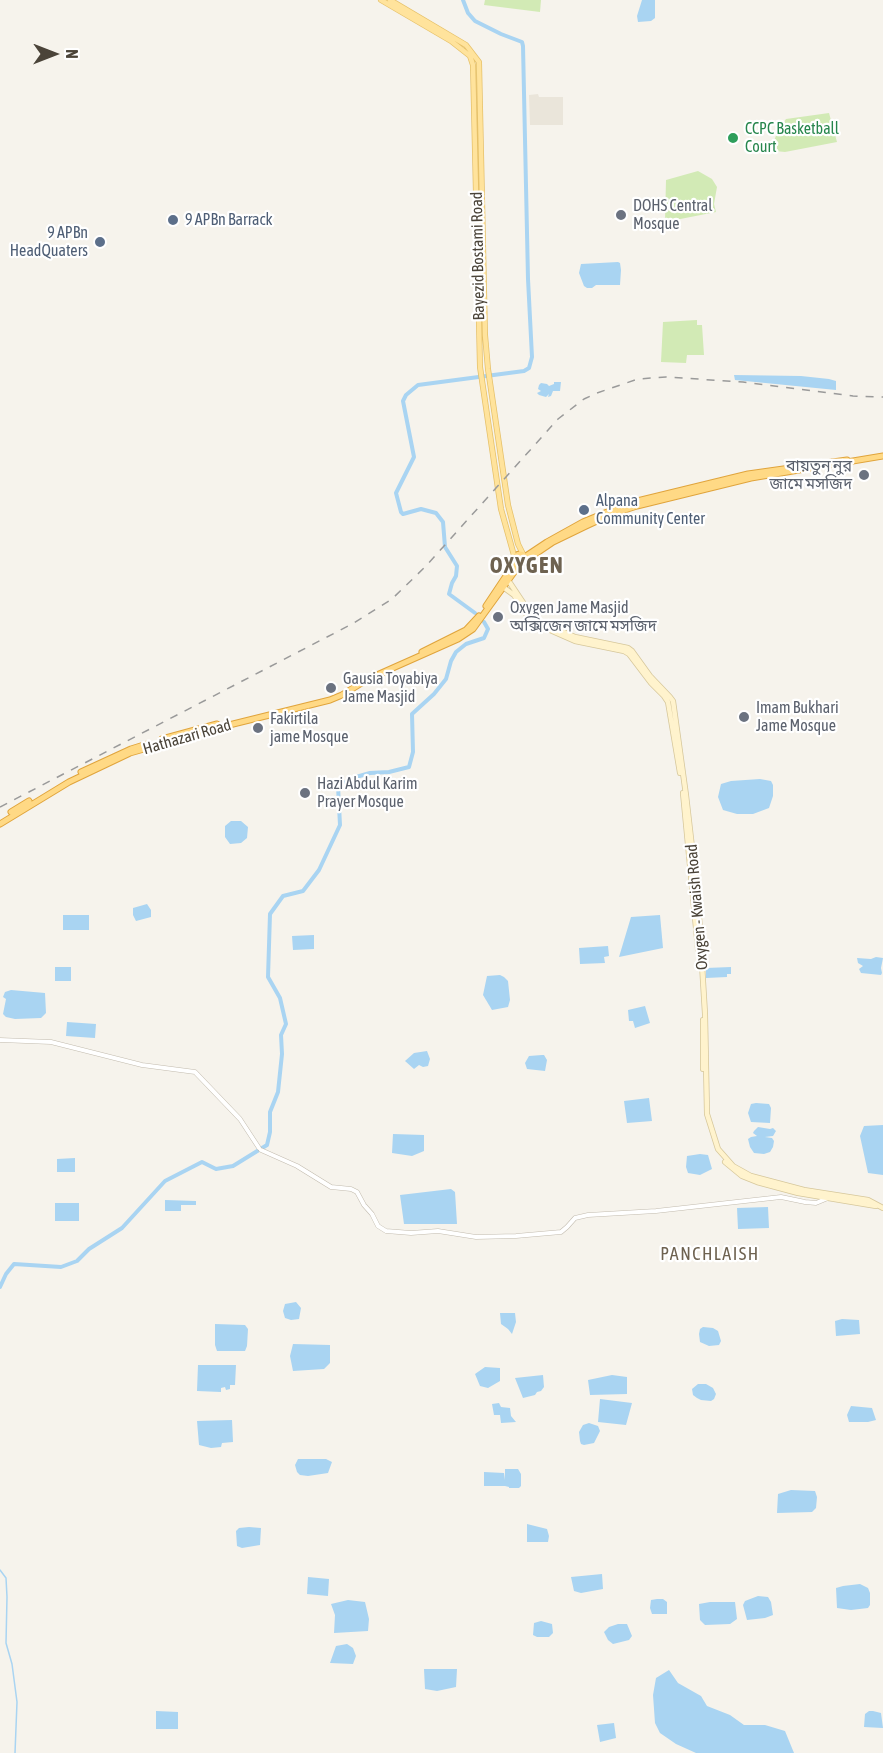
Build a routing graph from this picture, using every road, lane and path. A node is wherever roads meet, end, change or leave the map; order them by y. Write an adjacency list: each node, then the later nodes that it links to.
1 (381, 0): 4 (main road, Bayezid Bostami Road)
2 (390, 0): 4 (main road, Bayezid Bostami Road)
3 (883, 455): 4 (highway)
4 (521, 559): 5 (highway, Hathazari Road); 7 (highway, Hathazari Road)
5 (508, 580): 6 (highway, Hathazari Road); 9 (main road, Oxygen - Kwaish Road)
6 (503, 587): 7 (highway, Hathazari Road); 9 (main road, Oxygen - Kwaish Road)
7 (0, 822)
8 (0, 1040): 9 (street)
9 (829, 1196): 10 (main road, Oxygen - Kwaish Road)
10 (883, 1209)

